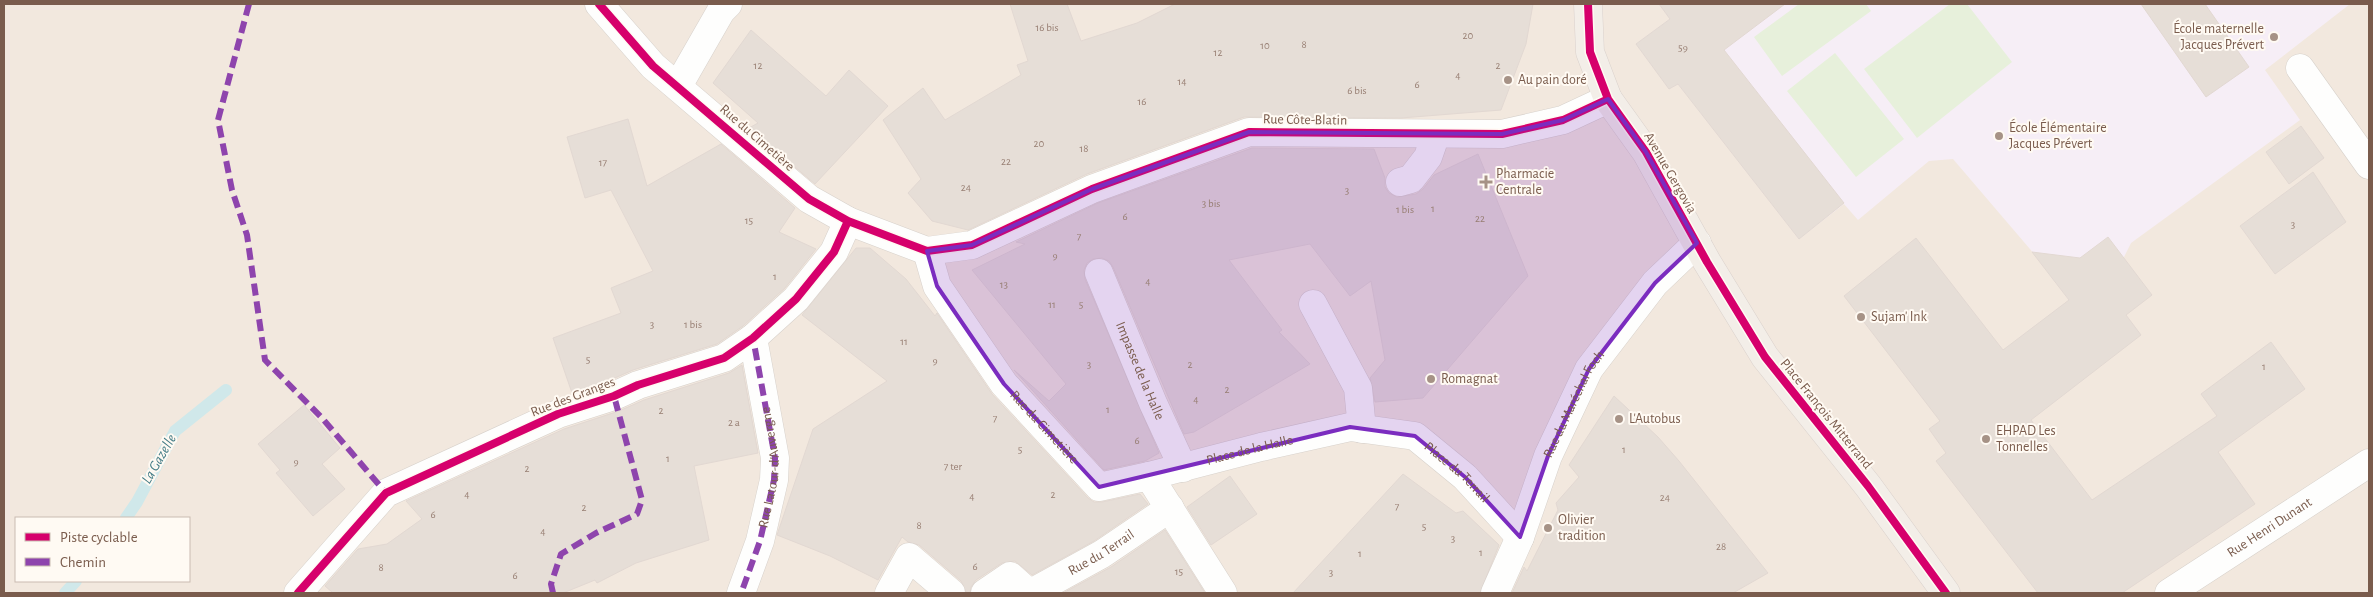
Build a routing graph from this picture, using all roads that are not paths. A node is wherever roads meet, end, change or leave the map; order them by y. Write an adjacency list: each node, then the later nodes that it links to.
1 (599, 4): 5 (street, Rue du Cimetière)
2 (728, 4): 5 (street)
3 (1588, 4): 6 (main road, Avenue Gergovia)
4 (2300, 68): 8 (street)
5 (678, 86): 10 (street, Rue du Cimetière)
6 (1608, 100): 7 (street, Rue Côte-Blatin); 11 (main road, Avenue Gergovia)
7 (1436, 134): 9 (street); 12 (street, Rue Côte-Blatin)
8 (2369, 165)
9 (1400, 182)
10 (848, 221): 12 (street, Rue du Cimetière); 15 (street, Rue des Granges)
11 (1697, 243): 21 (street, Rue du Maréchal Foch); 30 (main road, Place François Mitterrand)
12 (927, 251): 19 (street, Rue du Cimetière)
13 (1099, 273): 18 (street, Impasse de la Halle)
14 (1312, 304): 16 (street)
15 (753, 338): 22 (street, Rue Latour-d'Auvergne); 23 (street, Rue des Granges)
16 (1356, 428): 18 (street, Place de la Halle); 21 (street, Place du Terrail)
17 (2369, 463): 31 (street, Rue Henri Dunant)
18 (1183, 468): 19 (street, Place de la Halle)
19 (1149, 476): 20 (street)
20 (1170, 508): 27 (street, Rue du Terrail); 28 (street)
21 (1520, 537): 29 (street, Rue du Maréchal Foch)
22 (742, 590)
23 (298, 593)
24 (889, 593): 25 (street)
25 (951, 593)
26 (985, 593): 27 (street, Rue du Terrail)
27 (1030, 593)
28 (1222, 593)
29 (1495, 593)
30 (1946, 593)
31 (2170, 593)

